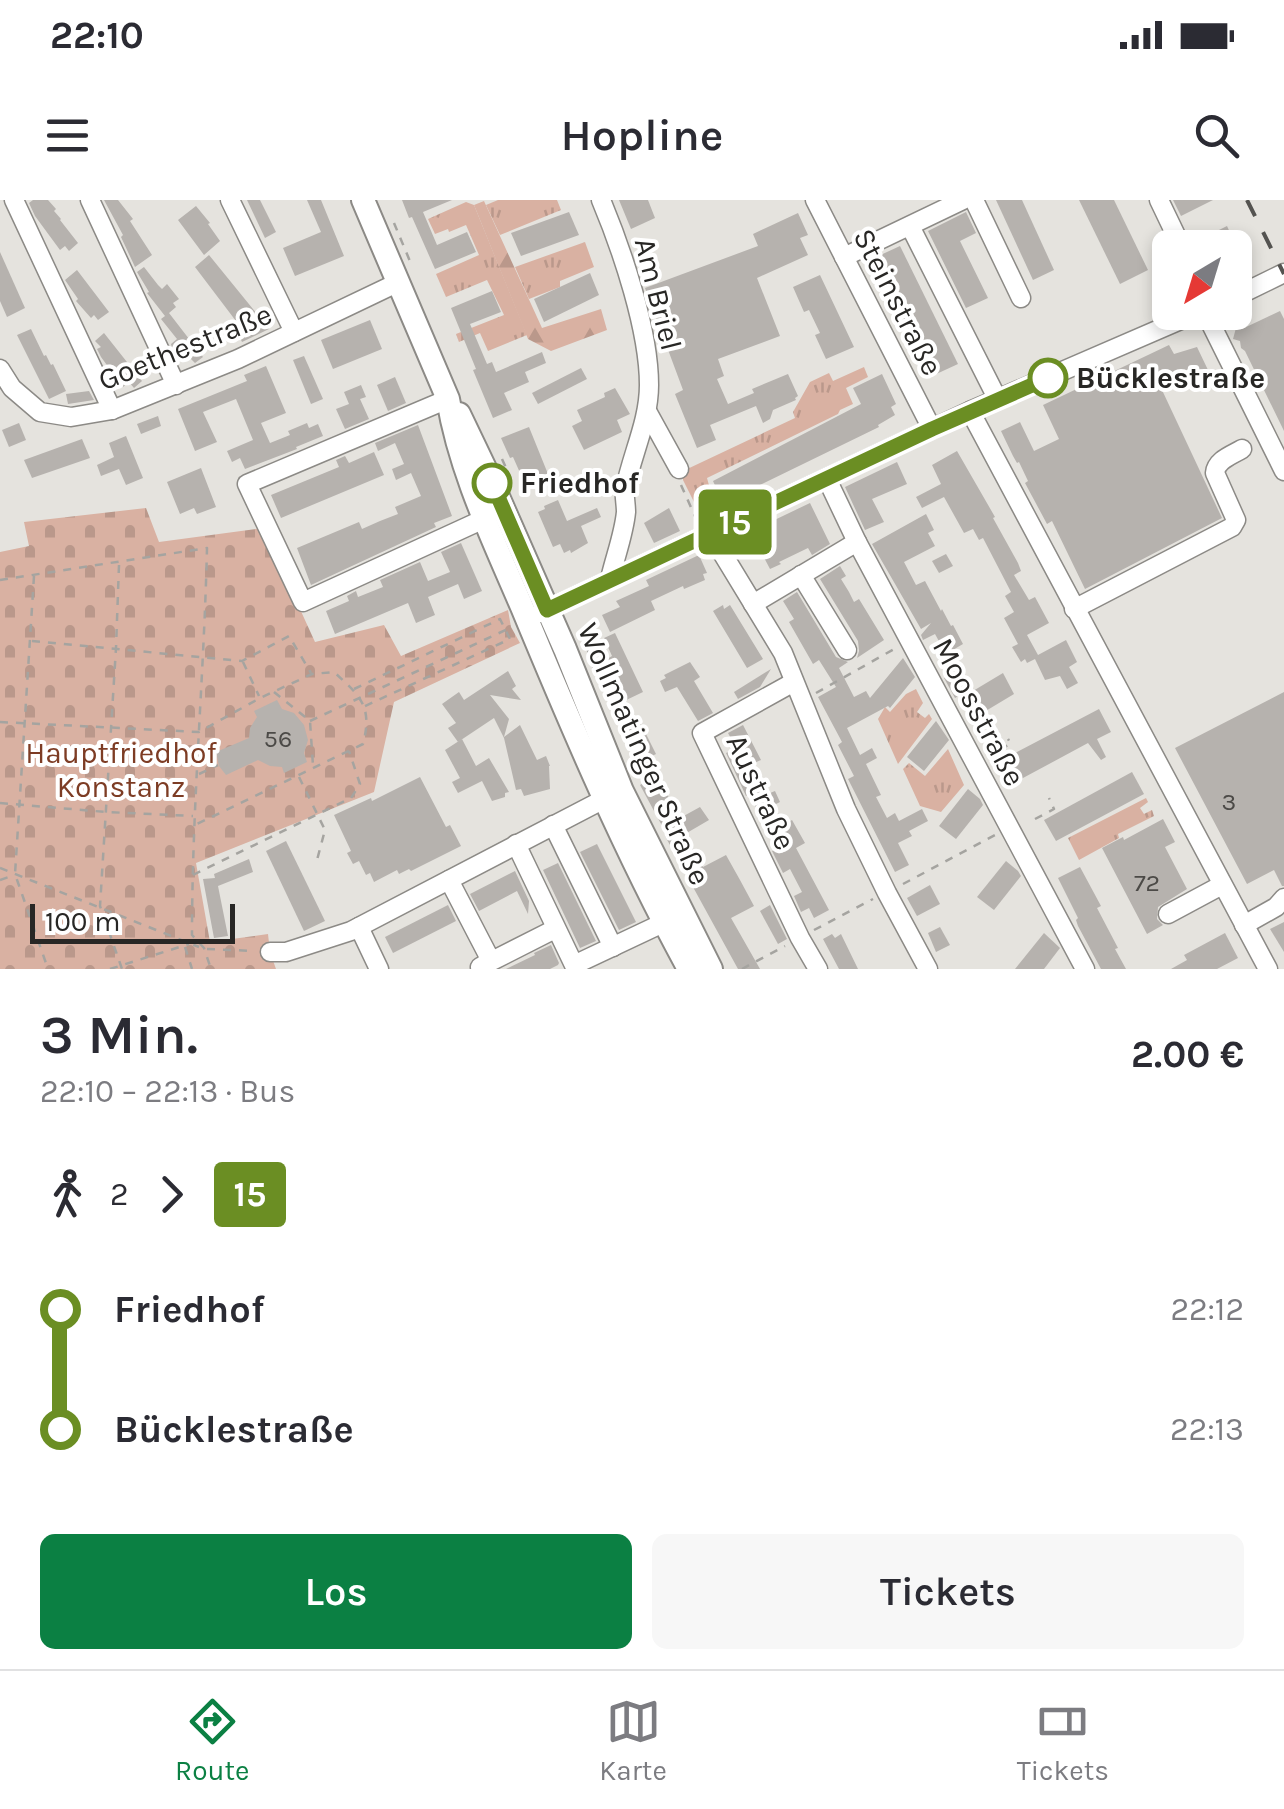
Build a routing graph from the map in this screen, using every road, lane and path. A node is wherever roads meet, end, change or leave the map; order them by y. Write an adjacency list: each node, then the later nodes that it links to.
1 (14, 200): 25 (street)
2 (90, 200): 22 (street)
3 (230, 200): 20 (street)
4 (363, 200): 15 (main road, Wollmatinger Straße)
5 (601, 200): 26 (street, Am Briel)
6 (815, 200): 13 (street, Steinstraße)
7 (962, 200): 11 (street)
8 (974, 200): 17 (street)
9 (1159, 200): 12 (street)
10 (390, 214): 15 (path)
11 (910, 226): 13 (street); 24 (street)
12 (1173, 230)
13 (844, 257): 28 (street, Steinstraße)
14 (1284, 273): 16 (street)
15 (408, 279): 20 (street, Goethestraße); 23 (main road, Wollmatinger Straße)
16 (1252, 288)
17 (1021, 298)
18 (1160, 330): 24 (street)
19 (1211, 330): 32 (street)
20 (294, 332): 22 (street, Goethestraße)
21 (0, 369): 25 (street, Goethestraße)
22 (176, 385): 25 (street, Goethestraße)
23 (448, 399): 35 (main road, Wollmatinger Straße); 35 (street); 45 (main road, Wollmatinger Straße)
24 (998, 400): 27 (street)
25 (112, 410)
26 (647, 410): 31 (street); 41 (street, Am Briel)
27 (970, 412): 28 (street); 44 (street)
28 (932, 429): 33 (street)
29 (1242, 449): 44 (street)
30 (498, 454): 34 (path)
31 (679, 468): 36 (path)
32 (1284, 472)
33 (827, 479): 36 (street); 37 (street, Moosstraße)
34 (514, 487)
35 (484, 519): 45 (main road, Wollmatinger Straße)
36 (707, 535): 41 (street); 43 (street)
37 (856, 542): 40 (street); 46 (street, Moosstraße)
38 (119, 562): 39 (path); 48 (path); 50 (path)
39 (34, 575): 42 (path); 47 (path)
40 (801, 575): 43 (street); 49 (street)
41 (610, 579): 45 (street)
42 (0, 580)
43 (753, 604): 53 (street)
44 (1074, 608): 89 (street)
45 (526, 620): 54 (path); 56 (path); 59 (path); 72 (main road, Wollmatinger Straße)
46 (911, 640): 58 (path); 115 (street, Moosstraße)
47 (32, 641): 48 (path); 62 (path)
48 (116, 648): 50 (path); 63 (path)
49 (847, 650)
50 (204, 657): 51 (path); 64 (path)
51 (242, 661): 52 (path); 57 (path)
52 (312, 674): 54 (path); 55 (path)
53 (794, 682): 58 (street); 113 (street, Austraße)
54 (353, 690): 56 (path)
55 (274, 692): 57 (path); 60 (path)
56 (361, 697): 59 (path); 60 (path)
57 (260, 698): 64 (path)
58 (802, 701): 114 (street)
59 (363, 708): 67 (path)
60 (310, 721): 69 (path)
61 (0, 722): 62 (path)
62 (24, 723): 63 (path); 75 (path)
63 (110, 728): 64 (path); 76 (path)
64 (199, 732): 70 (path)
65 (1008, 739): 66 (path)
66 (1000, 749)
67 (349, 751): 69 (path); 77 (path)
68 (218, 765): 70 (path)
69 (314, 768): 71 (path)
70 (197, 774): 78 (path)
71 (298, 775): 77 (path); 80 (path)
72 (612, 794): 81 (street); 93 (main road, Wollmatinger Straße); 111 (main road, Wollmatinger Straße)
73 (1049, 798): 79 (path)
74 (0, 803): 75 (path)
75 (18, 804): 76 (path); 85 (path)
76 (106, 812): 78 (path); 91 (path)
77 (319, 814): 83 (path); 86 (path)
78 (196, 816): 80 (path)
79 (1035, 819)
80 (196, 824): 86 (path)
81 (553, 824): 82 (street); 99 (street)
82 (516, 844): 88 (street); 96 (street)
83 (317, 860)
84 (0, 868): 85 (path)
85 (15, 874): 87 (path); 91 (path); 105 (path)
86 (192, 876): 100 (path)
87 (0, 880)
88 (450, 880): 95 (street); 104 (street)
89 (1222, 885): 92 (street); 94 (street)
90 (1284, 898): 94 (street)
91 (100, 906): 97 (path); 103 (path)
92 (1168, 914)
93 (663, 923): 99 (street); 110 (main road, Wollmatinger Straße)
94 (1244, 925): 116 (street)
95 (359, 927): 101 (street); 109 (street)
96 (555, 929): 99 (street); 104 (street)
97 (191, 943): 98 (path); 100 (path)
98 (185, 945): 103 (path); 107 (path)
99 (613, 947)
100 (204, 948): 101 (path); 108 (path)
101 (270, 952)
102 (755, 962): 112 (path)
103 (121, 967): 106 (path)
104 (483, 968)
105 (48, 969)
106 (110, 969)
107 (192, 969)
108 (211, 969)
109 (379, 969)
110 (688, 969)
111 (710, 969)
112 (742, 969)
113 (818, 969)
114 (928, 969)
115 (1086, 969)
116 (1268, 969)

